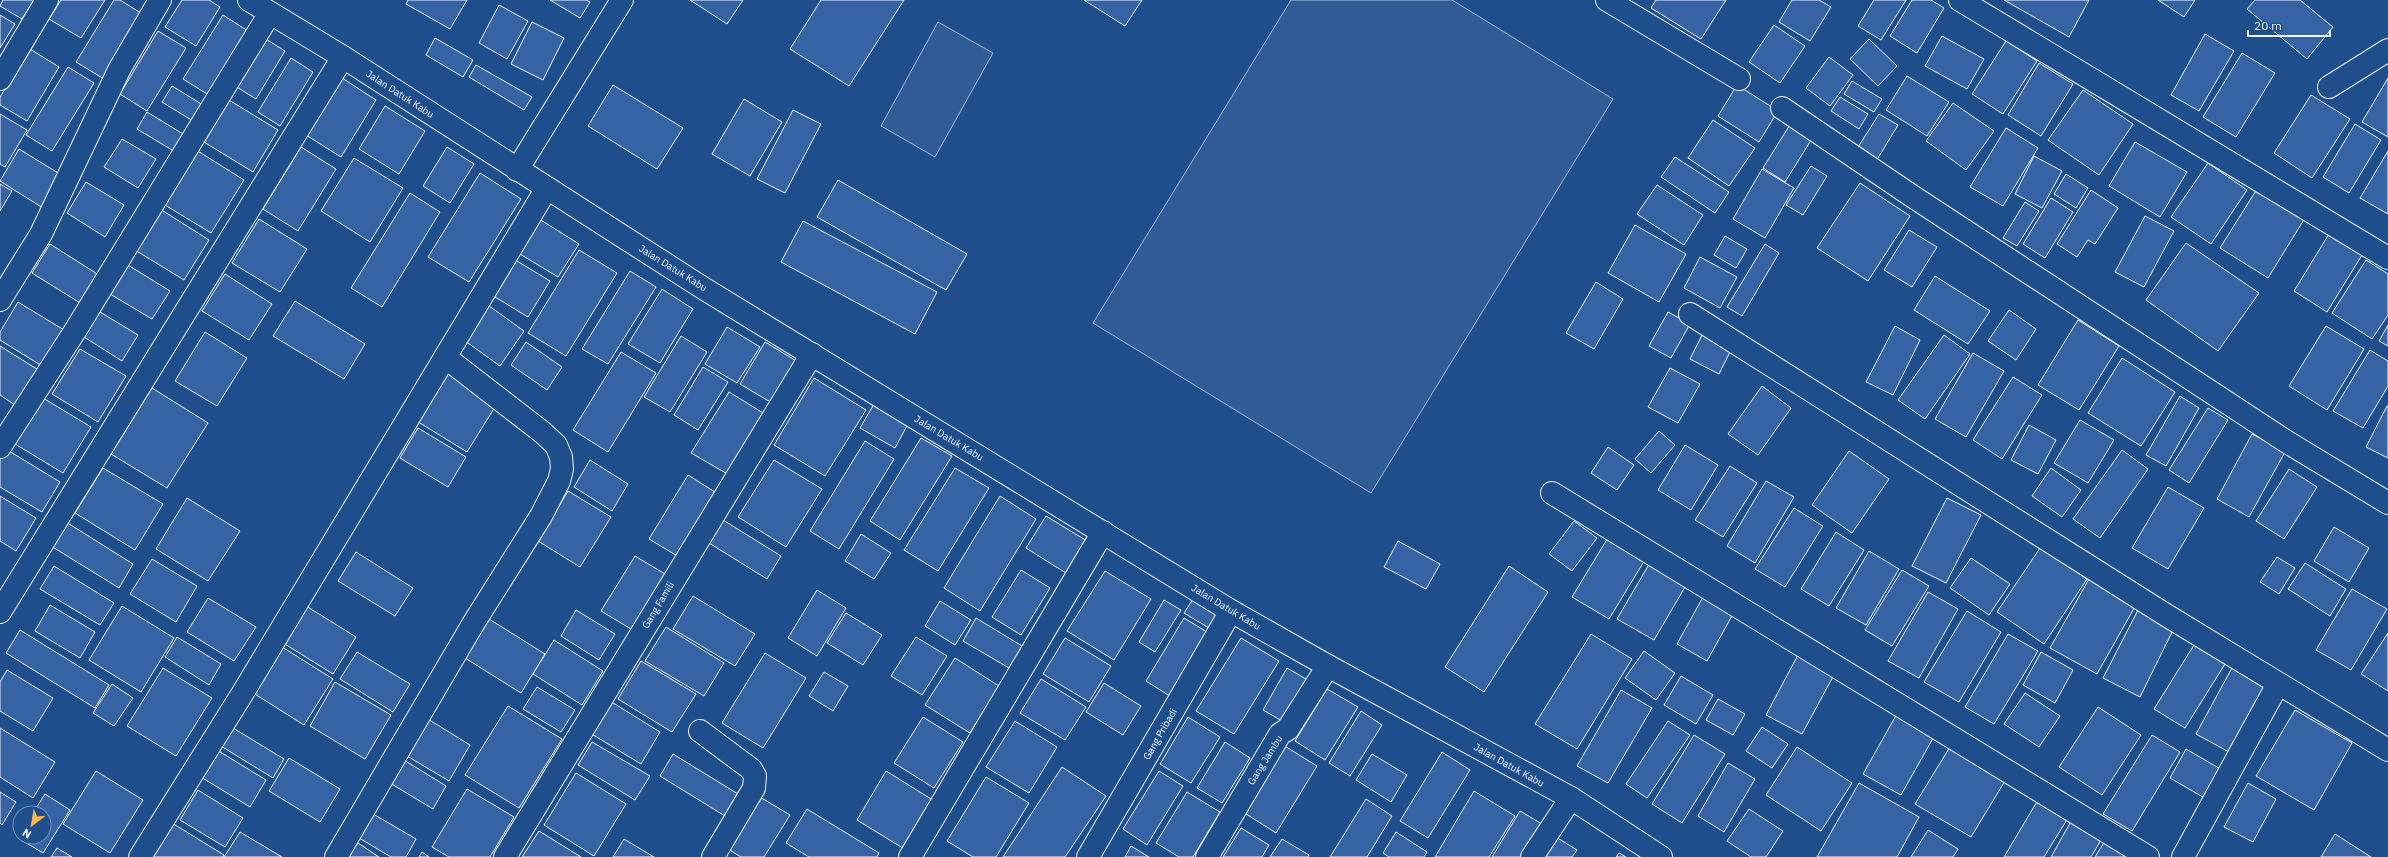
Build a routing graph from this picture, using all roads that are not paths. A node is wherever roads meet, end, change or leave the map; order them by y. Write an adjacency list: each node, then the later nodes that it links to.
1 (47, 0): 10 (street)
2 (160, 0): 17 (street)
3 (249, 0): 7 (street, Jalan Datuk Kabu)
4 (622, 0): 14 (street)
5 (1607, 0): 11 (street)
6 (1960, 0): 16 (street)
7 (270, 12): 9 (street, Jalan Datuk Kabu); 21 (street)
8 (2388, 50): 12 (street)
9 (343, 57): 14 (street, Jalan Datuk Kabu); 26 (street)
10 (0, 78)
11 (1739, 79)
12 (2329, 87)
13 (1782, 108): 23 (street)
14 (517, 170): 15 (street, Jalan Datuk Kabu)
15 (547, 188): 19 (street, Jalan Datuk Kabu); 20 (street)
16 (2388, 258)
17 (0, 300)
18 (1690, 314): 28 (street)
19 (812, 354): 24 (street, Jalan Datuk Kabu); 34 (street, Gang Famili)
20 (445, 357): 32 (street); 33 (street)
21 (0, 447)
22 (1552, 493): 41 (street)
23 (2388, 503)
24 (1103, 532): 25 (street, Jalan Datuk Kabu); 36 (street)
25 (1231, 611): 27 (street, Jalan Datuk Kabu); 37 (street, Gang Pribadi)
26 (0, 612)
27 (1328, 666): 31 (street, Jalan Datuk Kabu); 38 (street, Gang Jambu)
28 (2278, 684): 30 (street); 42 (street)
29 (700, 731): 35 (street)
30 (2388, 750)
31 (1571, 798): 39 (street); 40 (street, Jalan Datuk Kabu)
32 (140, 857)
33 (336, 857)
34 (505, 857)
35 (713, 857)
36 (910, 857)
37 (1088, 857)
38 (1207, 857)
39 (1532, 857)
40 (1661, 857)
41 (2148, 857)
42 (2183, 857)

